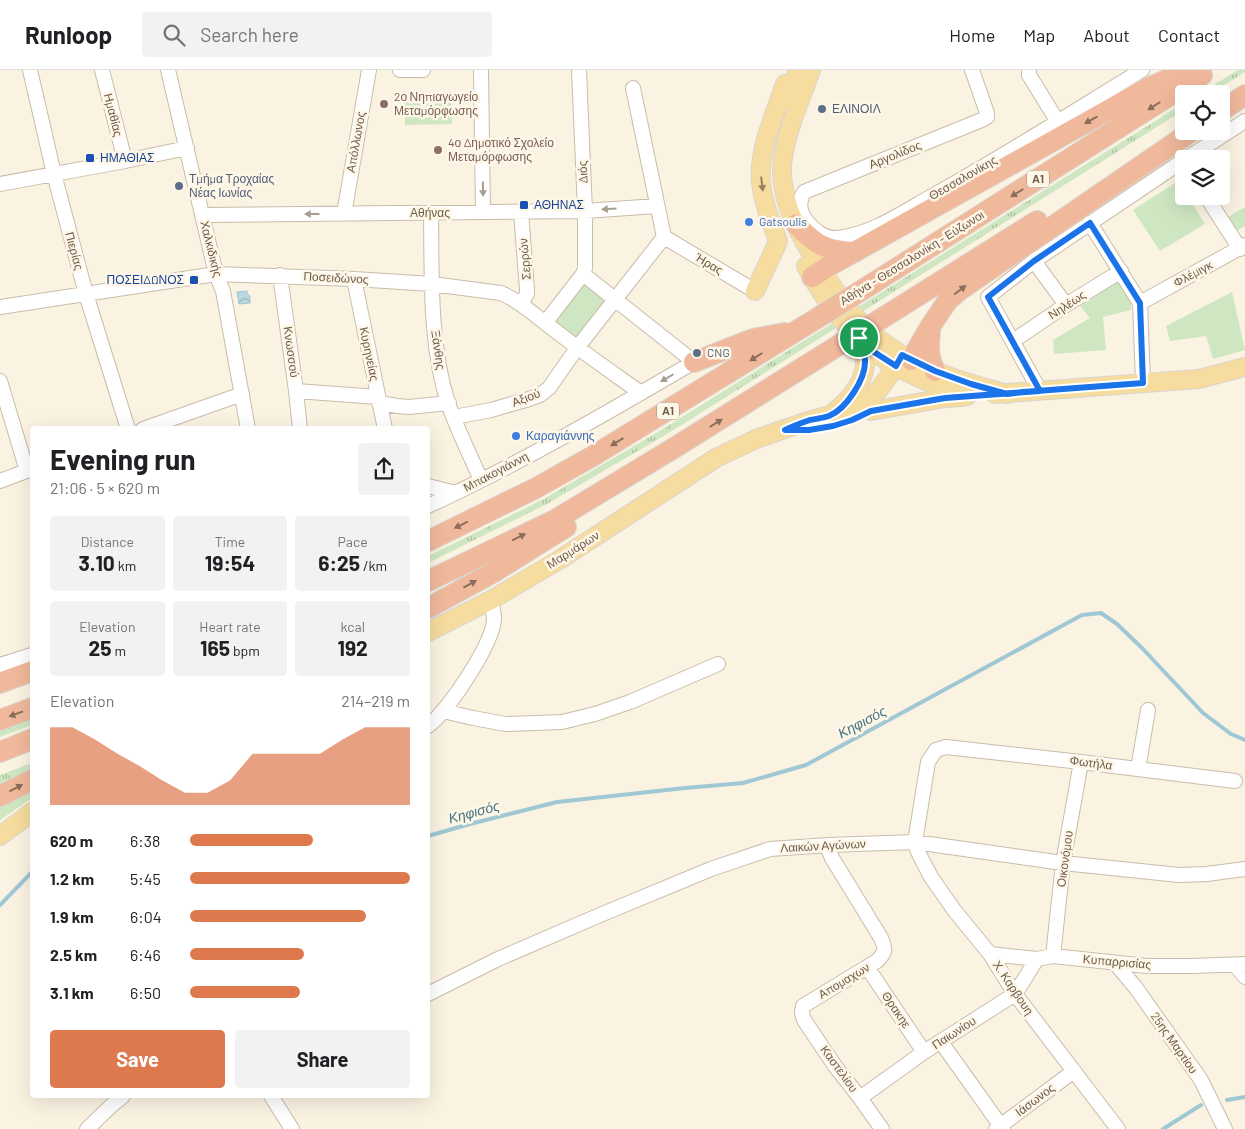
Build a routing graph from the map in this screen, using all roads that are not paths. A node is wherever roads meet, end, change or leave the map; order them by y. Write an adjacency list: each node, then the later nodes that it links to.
1 (30, 70): 29 (street, Πιερίας)
2 (102, 70): 27 (street, Ημαθίας)
3 (168, 70): 25 (street, Χαλκιδικής)
4 (369, 70): 38 (street, Απόλλωνος)
5 (400, 70): 6 (street)
6 (423, 70)
7 (481, 70): 35 (street, one-way to 35)
8 (579, 70): 34 (street, Διός)
9 (791, 70): 53 (main road, one-way to 53)
10 (798, 70): 49 (main road)
11 (810, 70): 41 (main road)
12 (972, 70): 31 (street, Αργολίδος)
13 (1029, 70): 21 (street)
14 (1142, 70): 21 (street, Θεσσαλονίκης)
15 (1198, 70): 44 (highway, one-way to 44)
16 (1210, 70): 62 (highway, Αθήνα - Θεσσαλονίκη - Εύζωνοι / Α1, one-way to 62, bridge)
17 (632, 88): 33 (street)
18 (1245, 94): 19 (highway); 20 (highway)
19 (1230, 102)
20 (1230, 105)
21 (1058, 122): 31 (street, Θεσσαλονίκης)
22 (1245, 122): 26 (street)
23 (1175, 136): 89 (highway, one-way to 23, bridge)
24 (1179, 140): 61 (highway, one-way to 24)
25 (187, 148): 27 (street); 39 (street, Χαλκιδικής)
26 (1200, 150)
27 (125, 161): 29 (street)
28 (1175, 166): 40 (street)
29 (54, 174): 30 (street); 54 (street, Πιερίας)
30 (0, 184)
31 (804, 192)
32 (1213, 205): 43 (street)
33 (658, 206): 34 (street, Αθήνας, one-way to 34); 42 (street)
34 (584, 211): 36 (street, Αθήνας); 48 (street, Διός)
35 (483, 212): 36 (street, Αθήνας); 37 (street, Αθήνας)
36 (521, 212): 57 (street, Σερρών)
37 (431, 213): 38 (street, Αθήνας); 52 (street, Ξάνθης)
38 (344, 214): 39 (street, Αθήνας, one-way to 39)
39 (203, 215): 47 (street, Χαλκιδικής)
40 (1090, 223): 45 (street); 46 (street)
41 (796, 224): 44 (highway); 49 (main road)
42 (664, 237): 53 (street, Ήρας); 55 (street, Αξιού)
43 (1243, 247): 56 (street, Φλέμιγκ)
44 (855, 252): 49 (highway)
45 (1034, 261): 58 (street); 64 (street)
46 (1121, 271): 56 (street); 58 (street, Νηλέως)
47 (216, 274): 50 (street, Ποσειδώνος); 54 (street, Ποσειδώνος); 75 (street, Χαλκιδικής)
48 (583, 274): 55 (street); 60 (street)
49 (816, 274): 63 (main road); 67 (main road)
50 (280, 275): 51 (street, Ποσειδώνος); 72 (street, Κνωσσού)
51 (354, 279): 52 (street, Ποσειδώνος); 78 (street, Κυρηνείας)
52 (432, 284): 57 (street, Ποσειδώνος); 79 (street, Ξάνθης)
53 (755, 291)
54 (86, 294): 59 (street, Ποσειδώνος); 83 (street, Πιερίας)
55 (614, 299): 65 (street, Αξιού); 66 (street)
56 (1140, 303): 71 (street)
57 (521, 304): 60 (street, Ποσειδώνος)
58 (1066, 305): 64 (street, Νηλέως)
59 (0, 307)
60 (545, 324): 65 (street, Ποσειδώνος)
61 (930, 327): 67 (highway); 69 (highway)
62 (797, 331): 66 (highway); 96 (highway, Αθήνα - Θεσσαλονίκη - Εύζωνοι / Α1, one-way to 96)
63 (859, 338): 67 (main road); 81 (main road)
64 (1013, 341): 73 (street)
65 (577, 348): 74 (street, Ποσειδώνος); 82 (street, Αξιού)
66 (694, 362): 74 (street, Μπακογιάννη, one-way to 74)
67 (903, 363): 69 (main road); 77 (main road); 80 (main road, Μαρμάρων); 81 (main road, Μαρμάρων)
68 (1245, 367): 71 (main road)
69 (935, 371): 76 (main road)
70 (0, 381): 90 (street)
71 (1143, 383): 73 (main road)
72 (296, 391): 78 (street); 86 (street, Κνωσσού)
73 (1040, 391): 76 (main road)
74 (641, 393): 91 (street, Μπακογιάννη)
75 (242, 394): 84 (street); 85 (street, Χαλκιδικής)
76 (1007, 394): 77 (main road)
77 (967, 396): 80 (main road)
78 (379, 400): 79 (street); 87 (street, Κυρηνείας)
79 (448, 403): 82 (street, Ξάνθης)
80 (871, 411): 88 (main road, Μαρμάρων)
81 (830, 415): 88 (main road, Μαρμάρων)
82 (454, 417): 91 (street, Ξάνθης)
83 (127, 426)
84 (151, 426)
85 (247, 426)
86 (300, 426)
87 (383, 426)
88 (785, 430): 98 (main road, Μαρμάρων)
89 (674, 448): 97 (highway, one-way to 89); 99 (highway, one-way to 89)
90 (30, 470): 92 (street)
91 (481, 480): 94 (street, Μπακογιάννη)
92 (0, 481)
93 (430, 486): 94 (street)
94 (456, 493): 95 (street, Μπακογιάννη)
95 (430, 505)
96 (430, 540)
97 (430, 580)
98 (491, 600): 100 (main road, Μαρμάρων); 108 (street)
99 (430, 607)
100 (430, 631)
101 (30, 655): 103 (street)
102 (718, 664): 108 (street)
103 (0, 665)
104 (30, 672): 105 (highway)
105 (0, 683)
106 (30, 709): 109 (highway, one-way to 109)
107 (1148, 710): 114 (street)
108 (443, 711): 110 (street)
109 (0, 720)
110 (430, 724)
111 (30, 741): 112 (highway)
112 (0, 752)
113 (1081, 762): 114 (street, Φωτήλα); 120 (street, Φωτήλα); 122 (street, Οικονόμου)
114 (1138, 769): 116 (street, Φωτήλα)
115 (30, 781): 117 (highway, one-way to 115)
116 (1235, 781)
117 (0, 796)
118 (30, 814): 119 (main road)
119 (0, 836)
120 (915, 842): 121 (street, Λαικών Αγώνων); 122 (street, Λαικών Αγώνων); 124 (street, Χ. Καρβουη)
121 (829, 845): 130 (street, Απομαχων); 133 (street, Λαικών Αγώνων)
122 (1063, 863): 123 (street, Λαικών Αγώνων); 125 (street, Οικονόμου)
123 (1245, 869)
124 (990, 954): 126 (street, Κυπαρρισίας); 134 (street, Χ. Καρβουη)
125 (1053, 956): 126 (street, Κυπαρρισίας); 127 (street, Κυπαρρισίας)
126 (1037, 959): 134 (street, Παιωνίου)
127 (1114, 962): 129 (street, Κυπαρρισίας); 132 (street, 25ης Μαρτίου)
128 (1240, 965): 129 (street, Κυπαρρισίας); 131 (street)
129 (1147, 966): 132 (street)
130 (867, 967): 135 (street, Απομαχων); 137 (street, Θρακηε)
131 (1245, 978)
132 (1136, 988): 147 (street, 25ης Μαρτίου)
133 (430, 993)
134 (1015, 994): 136 (street, Παιωνίου); 138 (street, Χ. Καρβουη)
135 (803, 1006): 141 (street, Καστελίου)
136 (941, 1042): 137 (street, Παιωνίου); 142 (street)
137 (924, 1052): 141 (street, Παιωνίου)
138 (1074, 1071): 142 (street, Ιάσωνος); 146 (street, Χ. Καρβουη)
139 (121, 1098): 143 (street)
140 (272, 1098): 144 (street)
141 (860, 1098): 145 (street, Καστελίου)
142 (1000, 1128)
143 (87, 1129)
144 (292, 1129)
145 (882, 1129)
146 (1118, 1129)
147 (1225, 1129)

